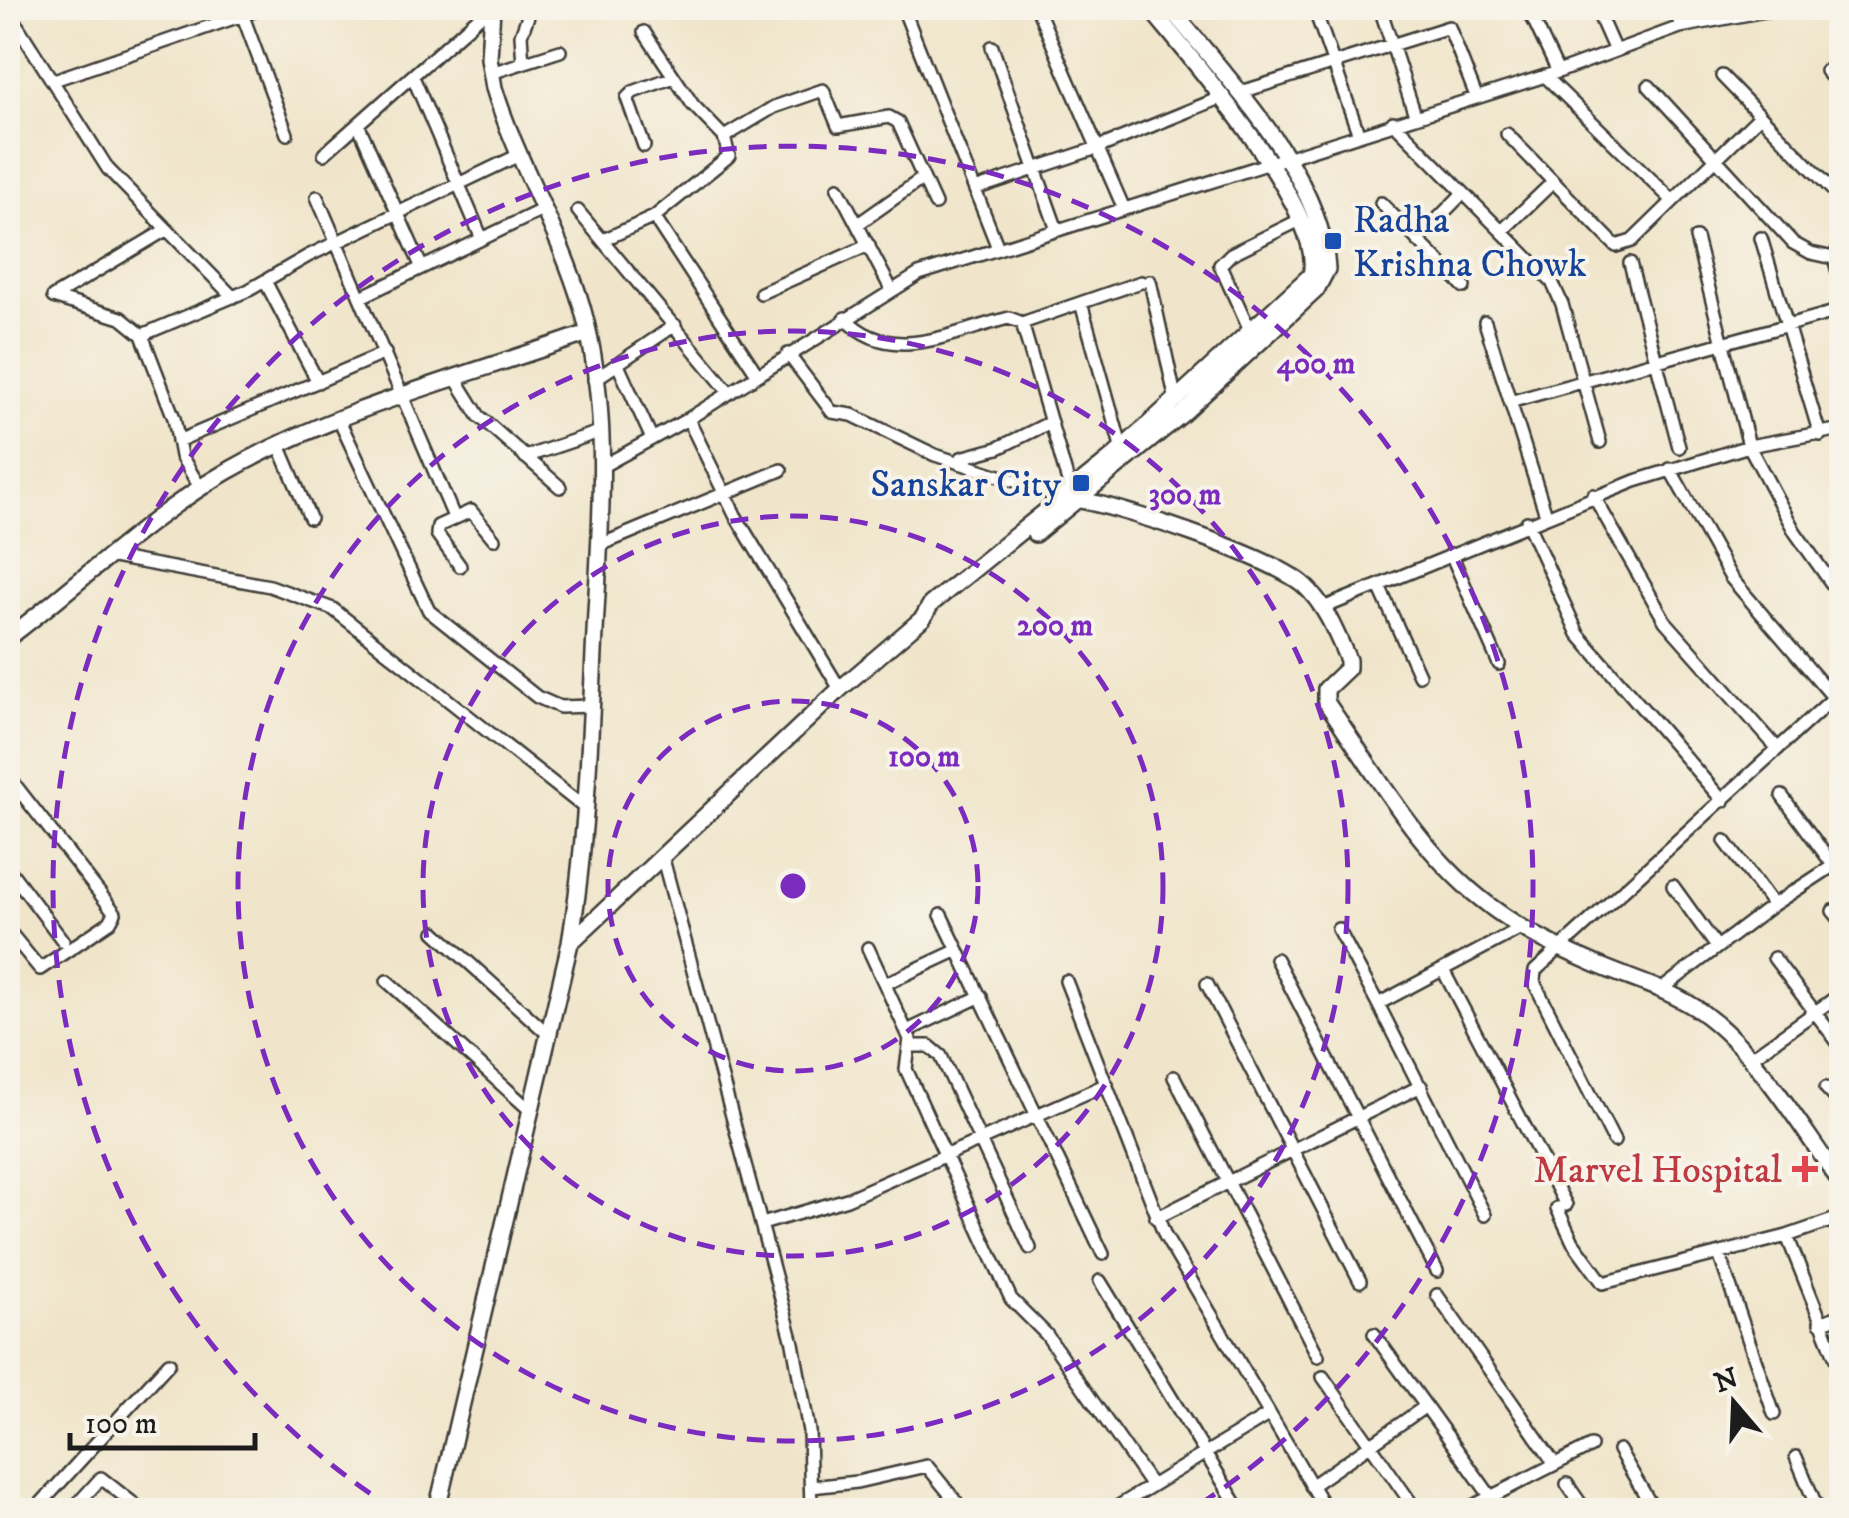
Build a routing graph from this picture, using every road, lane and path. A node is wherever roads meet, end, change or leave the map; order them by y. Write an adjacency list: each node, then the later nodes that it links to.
1 (263, 8): 15 (street)
2 (490, 8): 27 (street); 30 (street)
3 (531, 8): 23 (street)
4 (903, 8): 57 (street)
5 (1037, 8): 47 (street)
6 (1150, 8): 37 (street)
7 (1170, 8): 35 (street)
8 (1314, 8): 24 (street)
9 (1380, 8): 19 (street)
10 (1528, 8): 26 (street)
11 (1596, 8): 22 (street)
12 (1677, 8): 17 (street)
13 (1775, 8): 16 (street)
14 (8, 11): 32 (street)
15 (240, 11): 32 (street); 42 (street)
16 (1709, 14): 17 (street)
17 (1680, 27): 22 (street)
18 (644, 32): 31 (street)
19 (1394, 43): 24 (street); 36 (street); 38 (street)
20 (992, 47): 52 (street)
21 (560, 51): 23 (street)
22 (1615, 51): 26 (street)
23 (523, 63): 27 (street)
24 (1335, 63): 35 (street); 43 (street)
25 (1826, 71): 34 (street)
26 (1558, 72): 28 (street)
27 (490, 73): 49 (street)
28 (1545, 76): 36 (street); 61 (street)
29 (1722, 76): 39 (street)
30 (413, 77): 41 (street); 55 (street)
31 (674, 77): 45 (street); 46 (street)
32 (54, 80): 72 (street)
33 (1649, 86): 50 (street)
34 (1842, 88)
35 (1238, 93): 51 (street)
36 (1476, 96): 38 (street)
37 (1220, 98): 47 (street); 51 (street)
38 (1415, 114): 40 (street)
39 (1760, 116): 50 (street); 60 (street)
40 (1393, 122): 43 (street); 58 (street)
41 (358, 124): 48 (street); 67 (street)
42 (287, 134)
43 (1359, 134): 51 (street)
44 (1507, 134): 54 (street)
45 (724, 137): 53 (street); 68 (street)
46 (644, 146)
47 (1097, 148): 52 (street); 64 (street)
48 (324, 154)
49 (518, 155): 55 (street); 65 (street)
50 (1716, 158): 61 (street); 83 (street)
51 (1279, 162): 64 (street); 69 (street); 129 (street)
52 (1036, 169): 57 (street); 71 (street)
53 (923, 178): 63 (street); 70 (street)
54 (1553, 182): 61 (street); 73 (street)
55 (458, 186): 67 (street); 76 (street)
56 (838, 188): 70 (street)
57 (975, 189): 82 (street)
58 (1464, 192): 73 (street); 78 (street)
59 (317, 198): 80 (street)
60 (1842, 200)
61 (1673, 201)
62 (1380, 203): 78 (street)
63 (934, 204)
64 (1124, 209): 71 (street)
65 (542, 210): 76 (street); 100 (street)
66 (578, 211): 77 (street)
67 (398, 215): 80 (street); 85 (street)
68 (654, 217): 77 (street); 108 (street)
69 (1300, 220): 101 (street); 101 (street)
70 (858, 224): 81 (street)
71 (1057, 230): 82 (street)
72 (164, 231): 91 (street); 102 (street)
73 (1502, 231): 109 (street)
74 (1696, 238): 103 (street)
75 (1761, 238): 98 (street)
76 (482, 239): 85 (street)
77 (603, 240): 99 (street)
78 (1417, 240): 88 (street)
79 (1842, 241): 83 (street)
80 (337, 242): 86 (street); 92 (street)
81 (869, 245): 89 (street); 90 (street)
82 (998, 248): 89 (street)
83 (1834, 258): 87 (street)
84 (1630, 263): 106 (street)
85 (422, 268): 92 (street)
86 (266, 281): 91 (street); 112 (street)
87 (1842, 285)
88 (1464, 287)
89 (891, 289): 95 (street)
90 (761, 293)
91 (233, 297): 102 (street)
92 (361, 297): 104 (street)
93 (1081, 303): 96 (street); 115 (street); 129 (street)
94 (1842, 310): 98 (street)
95 (844, 318): 96 (street); 105 (street)
96 (1022, 322): 119 (street)
97 (1484, 322): 116 (street)
98 (1787, 324): 103 (street); 122 (street)
99 (675, 325): 107 (street); 113 (street)
100 (588, 333): 110 (street); 111 (street)
101 (1251, 334): 115 (street)
102 (142, 335): 124 (street)
103 (1725, 341): 106 (street); 127 (street)
104 (384, 353): 112 (street); 114 (street)
105 (788, 354): 108 (street); 131 (street)
106 (1656, 360): 109 (street); 128 (street)
107 (618, 365): 111 (street); 123 (street)
108 (758, 374): 113 (street)
109 (1583, 378): 116 (street); 125 (street)
110 (456, 379): 114 (street); 130 (street)
111 (594, 380): 121 (street)
112 (318, 382): 124 (street)
113 (729, 392): 118 (street)
114 (399, 396): 117 (street); 141 (street)
115 (1176, 401): 129 (street)
116 (1513, 401): 140 (street)
117 (339, 420): 126 (street); 157 (street)
118 (688, 420): 123 (street); 137 (street)
119 (1050, 422): 131 (street); 138 (street)
120 (1842, 430): 122 (street)
121 (599, 432): 130 (street); 132 (street)
122 (1820, 434): 127 (street)
123 (652, 439): 132 (street)
124 (178, 442): 136 (street)
125 (1600, 442)
126 (279, 445): 136 (street); 142 (street)
127 (1749, 446): 133 (street); 150 (street)
128 (1679, 447)
129 (1124, 456): 138 (street)
130 (525, 457): 135 (street)
131 (958, 463): 138 (street)
132 (601, 467): 145 (street)
133 (1670, 468): 139 (street); 156 (street)
134 (781, 470): 137 (street)
135 (560, 487)
136 (199, 490): 147 (street)
137 (723, 494): 145 (street); 155 (street)
138 (1072, 496): 151 (street); 155 (street)
139 (1593, 496): 140 (street); 158 (street)
140 (1546, 515): 143 (street)
141 (454, 517): 144 (street); 148 (street)
142 (310, 518)
143 (1528, 522): 146 (street); 161 (street)
144 (494, 538)
145 (600, 545): 157 (street)
146 (1451, 554): 149 (street); 153 (street)
147 (113, 557): 152 (street); 162 (street)
148 (460, 566)
149 (1379, 586): 151 (street); 154 (street)
150 (1842, 598)
151 (1322, 608): 170 (street)
152 (8, 638)
153 (1499, 664)
154 (1419, 675)
155 (840, 688): 164 (street)
156 (1839, 693): 158 (street)
157 (592, 706): 162 (street)
158 (1778, 749): 161 (street)
159 (10, 785): 172 (street)
160 (1782, 796): 165 (street)
161 (1723, 801): 178 (street)
162 (586, 809): 175 (street)
163 (1726, 841): 168 (street)
164 (662, 859): 175 (street); 214 (street)
165 (1837, 862): 168 (street)
166 (8, 868): 174 (street)
167 (1673, 886): 176 (street)
168 (1773, 905): 176 (street)
169 (940, 915): 179 (street)
170 (1522, 928): 178 (street); 182 (street)
171 (1338, 929): 190 (street)
172 (8, 930)
173 (435, 932): 193 (street)
174 (64, 941)
175 (570, 943): 193 (street)
176 (1717, 947): 187 (street)
177 (868, 948): 185 (street)
178 (1560, 948): 187 (street); 206 (street)
179 (958, 950): 185 (street); 189 (street)
180 (1774, 958): 191 (street)
181 (1276, 959): 204 (street)
182 (1443, 970): 190 (street); 218 (street)
183 (387, 981): 202 (street)
184 (1066, 981): 198 (street)
185 (886, 984): 192 (street)
186 (1206, 984): 207 (street)
187 (1662, 989): 196 (street)
188 (1842, 993): 191 (street)
189 (981, 996): 192 (street); 203 (street)
190 (1378, 1004): 199 (street)
191 (1815, 1013): 195 (street); 196 (street)
192 (907, 1030): 194 (street)
193 (549, 1035): 202 (street)
194 (910, 1046): 205 (street); 208 (street)
195 (1842, 1048)
196 (1750, 1059): 209 (street)
197 (1174, 1078): 210 (street)
198 (1107, 1084): 203 (street); 212 (street)
199 (1421, 1086): 204 (street); 211 (street)
200 (1826, 1088): 201 (street)
201 (1842, 1105)
202 (531, 1111): 247 (street)
203 (1039, 1114): 205 (street); 217 (street)
204 (1358, 1118): 207 (street); 219 (street)
205 (980, 1140): 208 (street); 216 (street)
206 (1614, 1141)
207 (1294, 1152): 210 (street); 221 (street)
208 (944, 1156): 214 (street); 240 (street)
209 (1842, 1184)
210 (1230, 1185): 212 (street); 226 (street)
211 (1485, 1215)
212 (1156, 1218): 232 (street)
213 (1842, 1218): 215 (street)
214 (762, 1224): 242 (street)
215 (1787, 1236): 218 (street); 224 (street)
216 (1030, 1248)
217 (1103, 1254)
218 (1719, 1254): 231 (street)
219 (1437, 1271)
220 (1100, 1281): 236 (street)
221 (1360, 1281)
222 (1437, 1296): 238 (street)
223 (1842, 1315): 224 (street)
224 (1820, 1324): 228 (street)
225 (1374, 1334): 230 (street)
226 (1318, 1356)
227 (170, 1364): 244 (street)
228 (1842, 1374)
229 (1323, 1377): 233 (street)
230 (1426, 1406): 233 (street); 243 (street)
231 (1774, 1414)
232 (1268, 1415): 236 (street); 241 (street)
233 (1372, 1444): 241 (street); 253 (street)
234 (1591, 1446): 238 (street)
235 (1618, 1450): 256 (street)
236 (1205, 1452): 240 (street); 251 (street)
237 (1796, 1457): 257 (street)
238 (1556, 1464): 243 (street)
239 (1567, 1484): 255 (street)
240 (1151, 1485): 250 (street)
241 (1312, 1486): 252 (street)
242 (811, 1487): 248 (street); 249 (street)
243 (1491, 1497): 254 (street)
244 (35, 1510)
245 (72, 1510): 246 (street)
246 (140, 1510)
247 (436, 1510)
248 (810, 1510)
249 (963, 1510)
250 (1112, 1510)
251 (1240, 1510)
252 (1326, 1510)
253 (1416, 1510)
254 (1465, 1510)
255 (1585, 1510)
256 (1654, 1510)
257 (1818, 1510)

